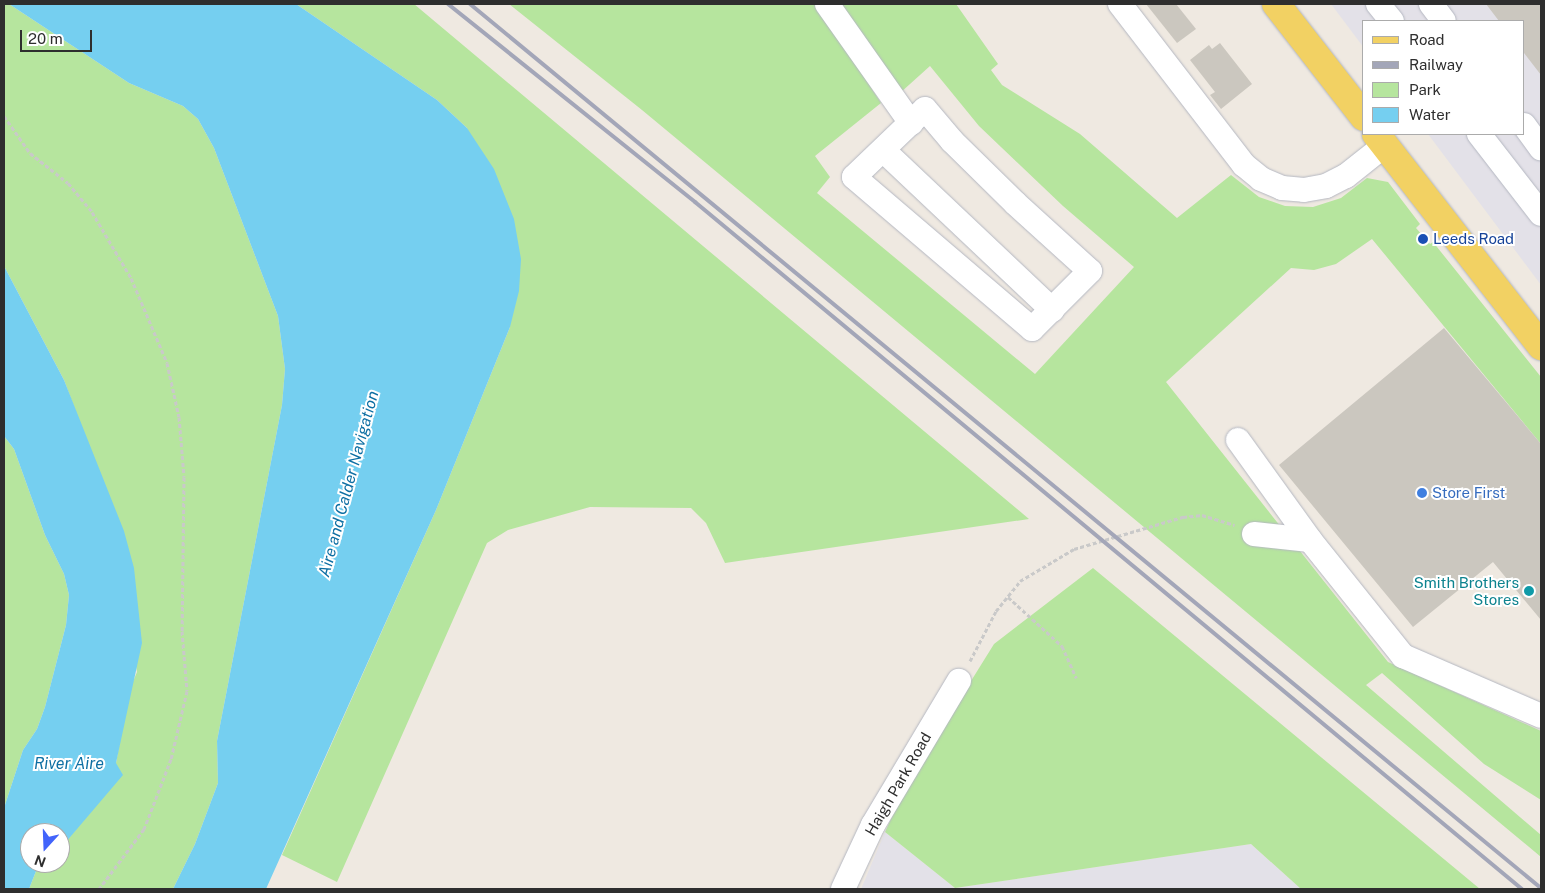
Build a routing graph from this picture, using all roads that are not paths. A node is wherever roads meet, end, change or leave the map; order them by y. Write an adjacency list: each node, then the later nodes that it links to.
1 (828, 4): 9 (lane)
2 (1120, 4): 12 (lane)
3 (1276, 4): 8 (main road)
4 (1378, 4): 6 (lane)
5 (1431, 4): 7 (lane)
6 (1391, 20)
7 (1443, 20)
8 (1362, 114)
9 (911, 123): 14 (lane); 16 (lane)
10 (1525, 126): 13 (lane)
11 (1480, 135): 15 (lane)
12 (1381, 140): 17 (main road)
13 (1541, 148)
14 (883, 150): 16 (lane); 16 (lane)
15 (1541, 214)
16 (1052, 310)
17 (1541, 346)
18 (1238, 440): 20 (lane)
19 (1254, 534): 20 (lane)
20 (1310, 540): 22 (lane)
21 (958, 681): 23 (lane, Haigh Park Road)
22 (1541, 716)
23 (843, 889)

